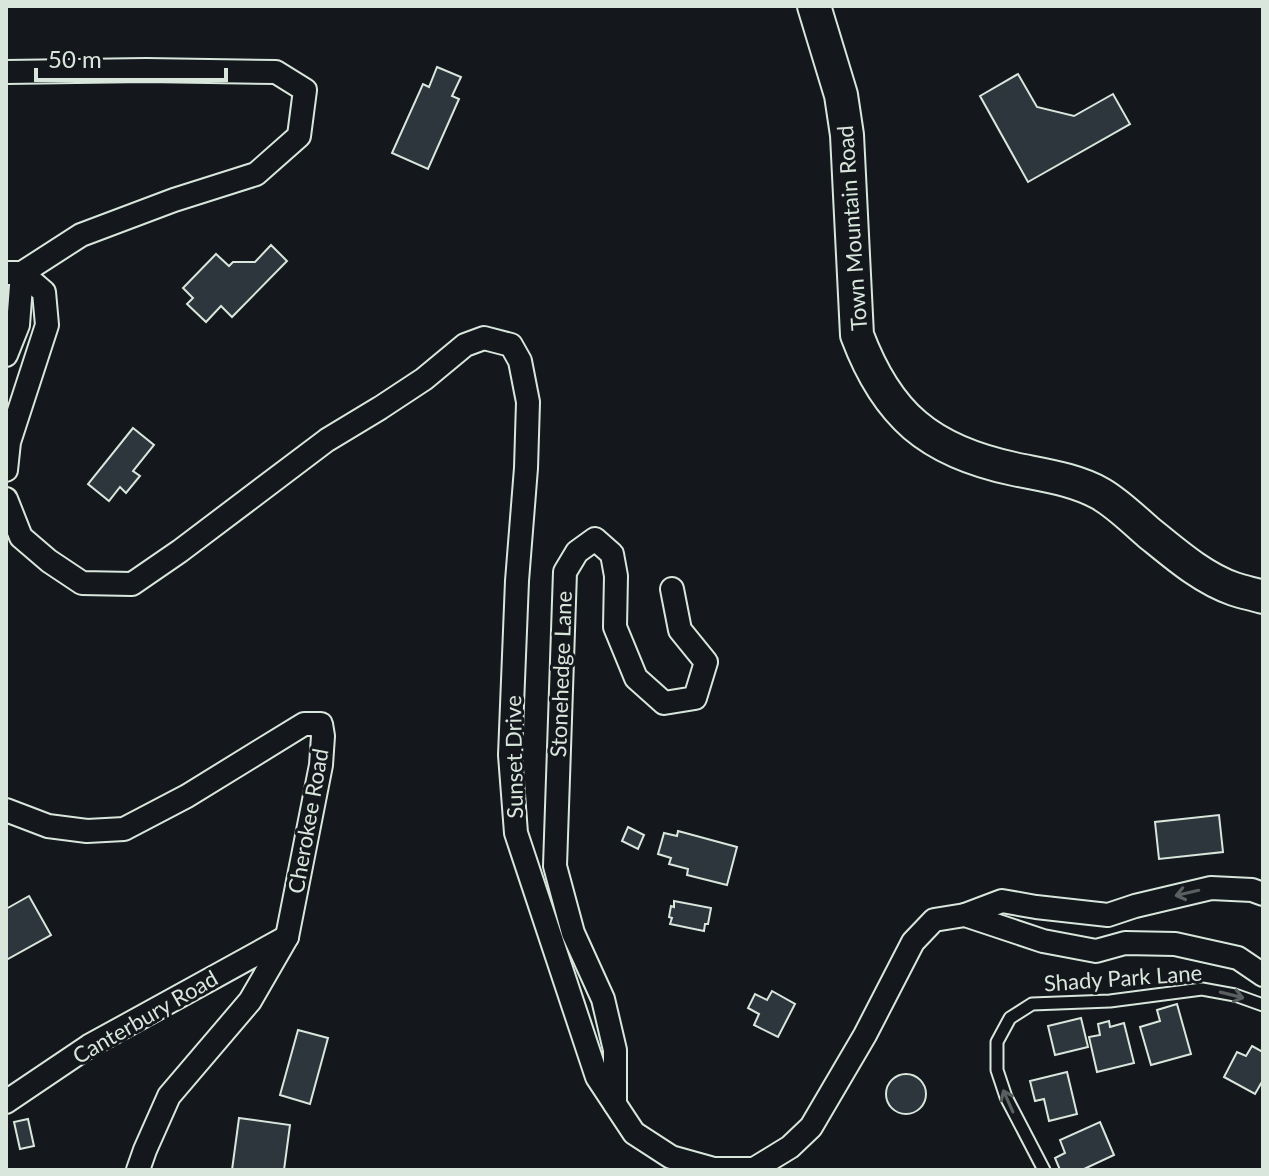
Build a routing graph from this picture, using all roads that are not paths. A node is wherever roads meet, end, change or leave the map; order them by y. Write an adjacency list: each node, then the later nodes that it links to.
1 (814, 6): 8 (main road, Town Mountain Road)
2 (6, 72): 3 (street)
3 (14, 273): 4 (street); 5 (street)
4 (6, 355)
5 (6, 470)
6 (6, 499): 16 (street, Sunset Drive)
7 (672, 589): 16 (street, Stonehedge Lane)
8 (1263, 597)
9 (6, 810): 12 (street, Cherokee Road)
10 (1263, 894): 11 (street, Sunset Drive, one-way to 11)
11 (965, 915): 13 (street); 16 (street, Sunset Drive)
12 (287, 937): 15 (street, Canterbury Road); 17 (street, Cherokee Road)
13 (1263, 975)
14 (1263, 1005): 18 (lane, Shady Park Lane, one-way to 14)
15 (6, 1102)
16 (615, 1105)
17 (138, 1170)
18 (1044, 1170)

